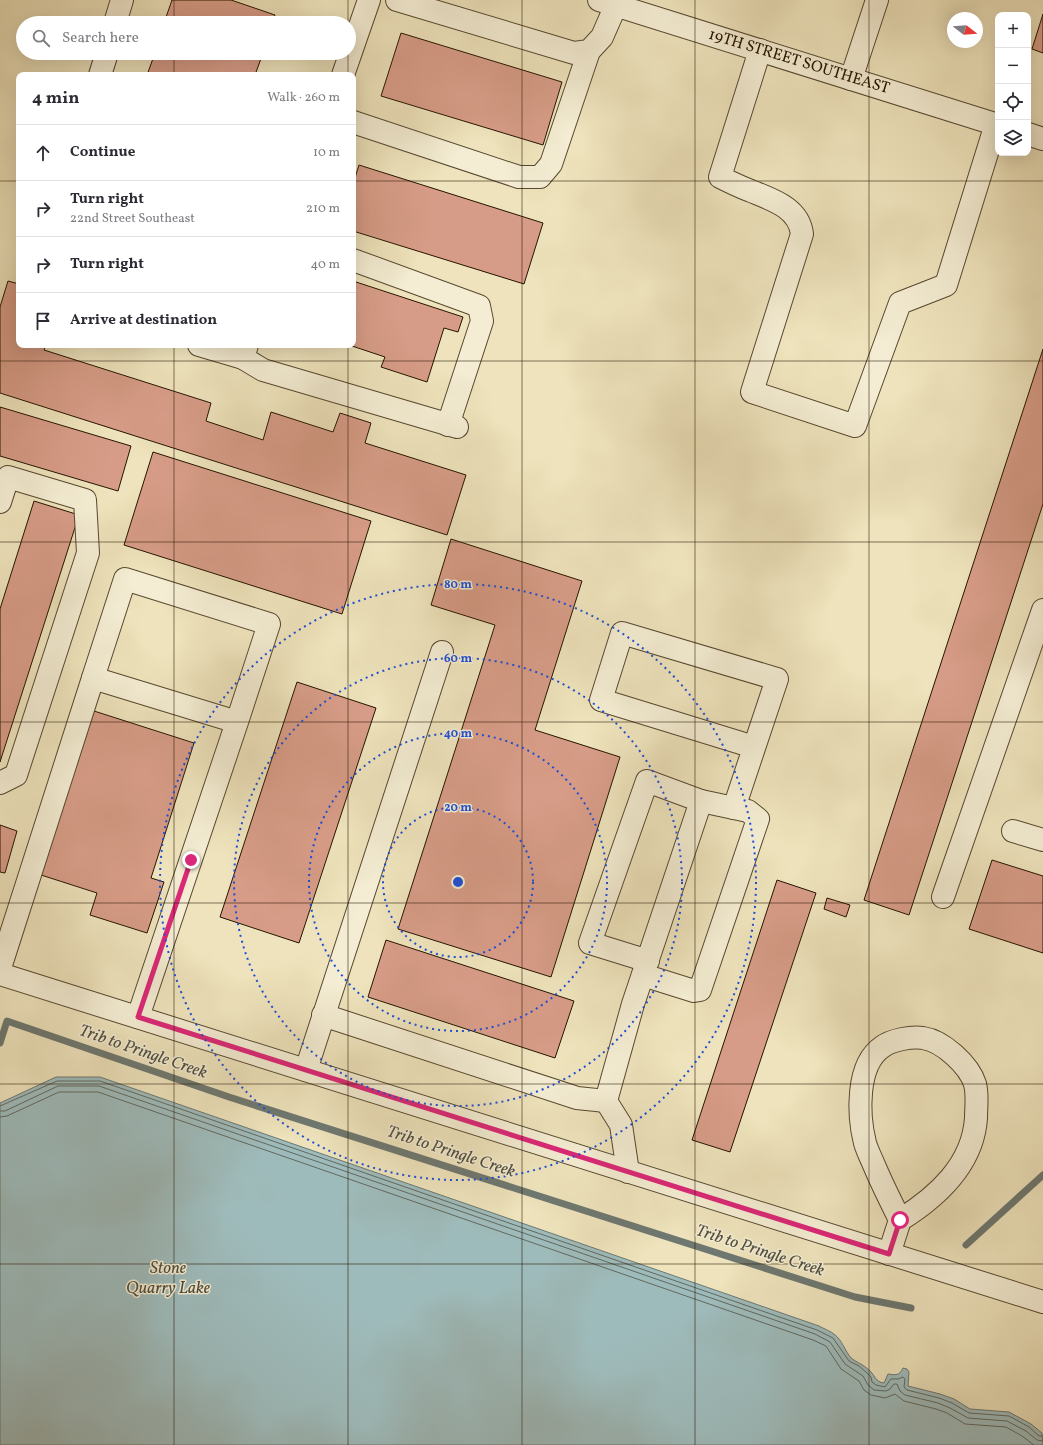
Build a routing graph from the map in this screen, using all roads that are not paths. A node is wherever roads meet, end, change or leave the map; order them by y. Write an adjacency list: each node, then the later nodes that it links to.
1 (122, 0): 6 (street)
2 (369, 0): 7 (street)
3 (397, 0): 9 (street)
4 (876, 0): 14 (street)
5 (608, 3): 8 (street, 19TH STREET SOUTHEAST); 9 (street)
6 (118, 16)
7 (356, 38)
8 (760, 50): 14 (street, 19TH STREET SOUTHEAST); 17 (street)
9 (588, 51): 15 (street)
10 (105, 60): 12 (street)
11 (348, 60): 13 (street)
12 (101, 72)
13 (344, 72)
14 (851, 79): 16 (street, 19TH STREET SOUTHEAST)
15 (356, 123)
16 (995, 123)
17 (995, 130)
18 (1031, 135): 19 (street)
19 (1043, 139)
20 (356, 261): 22 (street)
21 (222, 348): 22 (street)
22 (245, 351)
23 (0, 502): 29 (street)
24 (1043, 610): 34 (street)
25 (442, 652): 38 (street)
26 (93, 678): 27 (street); 27 (street); 35 (street)
27 (237, 722): 39 (street)
28 (754, 747): 28 (street); 31 (street)
29 (0, 783)
30 (702, 801): 31 (street); 36 (street); 36 (street)
31 (734, 808): 36 (street)
32 (1013, 831): 33 (street)
33 (1043, 840)
34 (943, 897)
35 (0, 968)
36 (646, 968): 41 (street)
37 (0, 974): 39 (street)
38 (323, 1015): 40 (street); 41 (street)
39 (138, 1017): 40 (street)
40 (306, 1070): 42 (street)
41 (606, 1101): 42 (street)
42 (628, 1172): 44 (street)
43 (900, 1220): 43 (street); 44 (street)
44 (889, 1254): 45 (street)
45 (1043, 1302)

